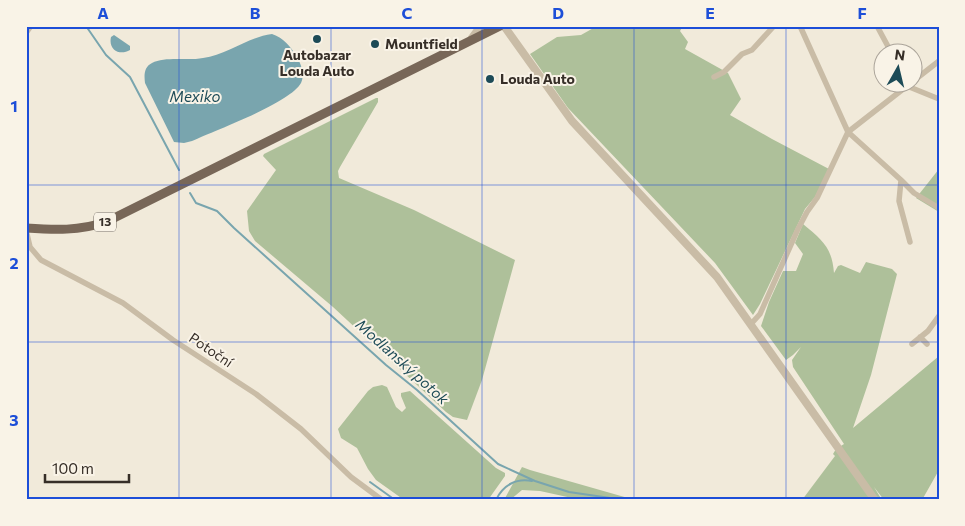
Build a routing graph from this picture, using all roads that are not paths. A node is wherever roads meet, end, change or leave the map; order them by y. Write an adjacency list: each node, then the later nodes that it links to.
1 (31, 26): 7 (street)
2 (481, 26): 9 (street)
3 (502, 26): 9 (main road, 13); 22 (street)
4 (774, 26): 12 (street)
5 (800, 26): 16 (street)
6 (878, 26): 8 (street)
7 (26, 34)
8 (885, 42)
9 (466, 43): 19 (main road, 13)
10 (939, 61): 11 (street)
11 (922, 73)
12 (714, 77)
13 (922, 90): 15 (street)
14 (898, 92): 16 (street)
15 (939, 99)
16 (848, 132): 17 (street); 22 (street)
17 (901, 180): 18 (street); 20 (street)
18 (939, 208)
19 (26, 229): 26 (street, Potoční)
20 (910, 242)
21 (939, 316): 23 (street)
22 (751, 324): 27 (street)
23 (920, 337): 24 (street); 25 (street)
24 (912, 344)
25 (927, 344)
26 (382, 500)
27 (875, 500)

